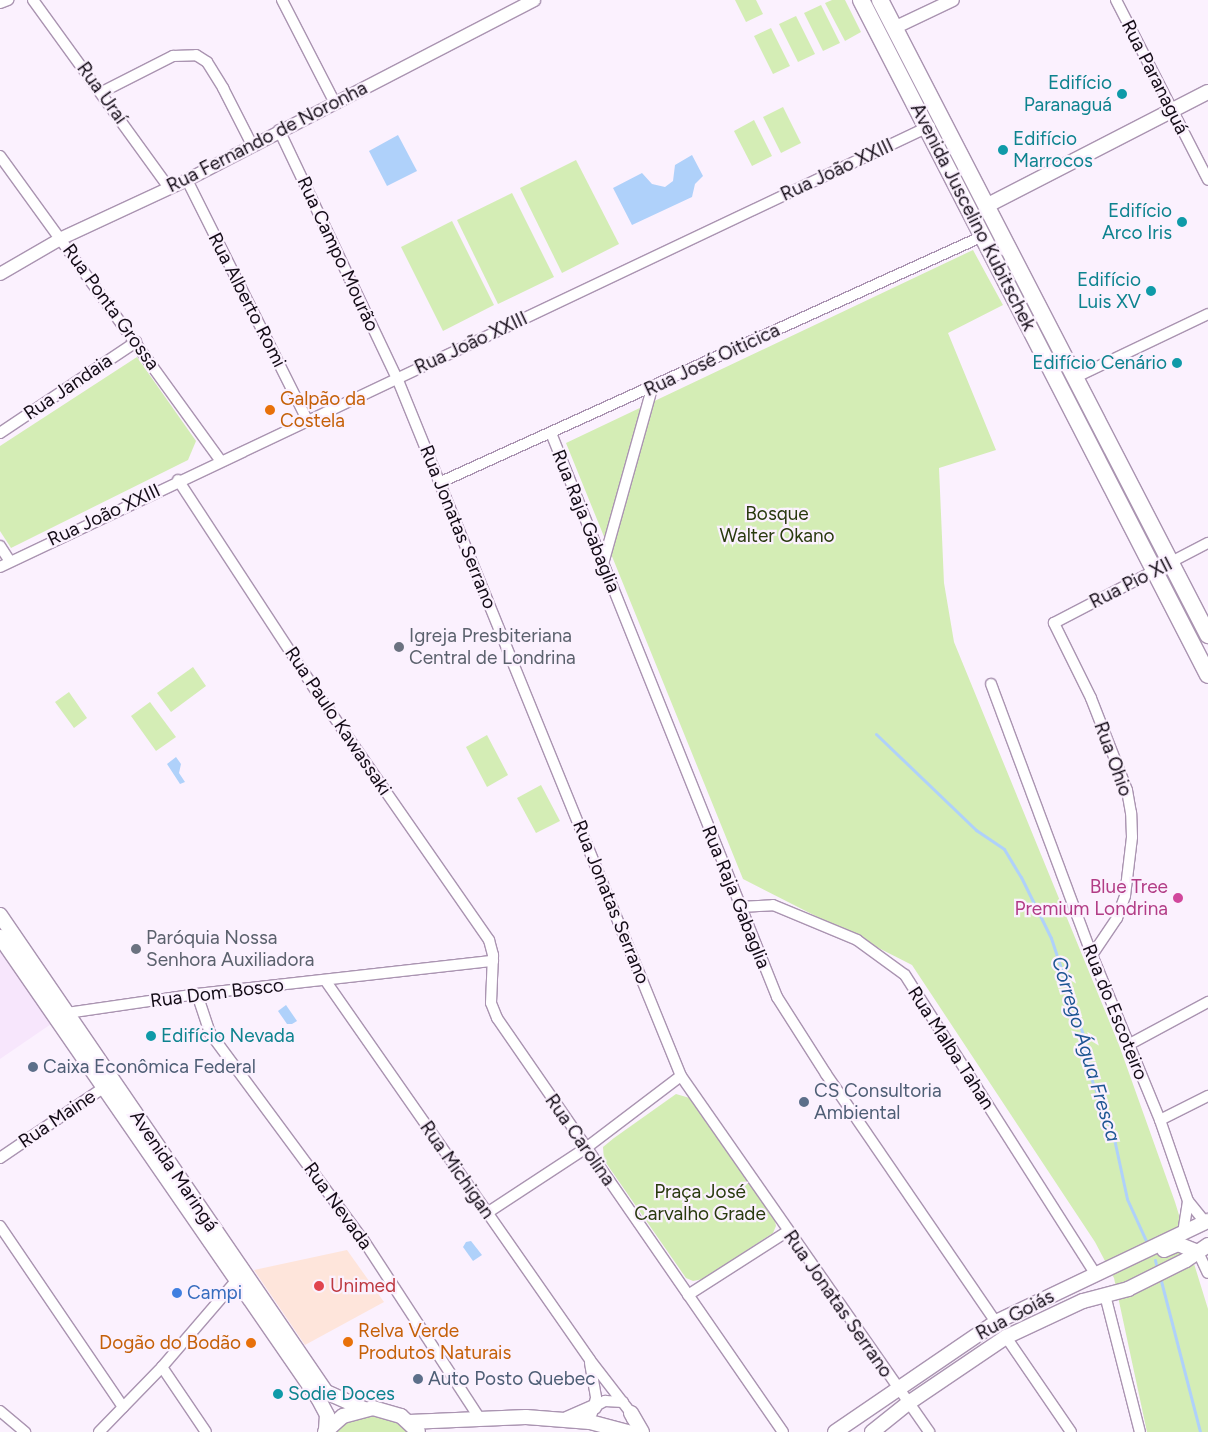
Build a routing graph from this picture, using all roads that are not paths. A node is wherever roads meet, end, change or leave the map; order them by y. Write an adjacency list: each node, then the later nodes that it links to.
1 (8, 0): 9 (street)
2 (33, 0): 12 (street, Rua Uraí)
3 (282, 0): 14 (street)
4 (534, 0): 14 (street, Rua Fernando de Noronha)
5 (861, 0): 11 (main road, Avenida Juscelino Kubitschek)
6 (880, 0): 10 (main road, Avenida Juscelino Kubitschek)
7 (953, 0): 10 (street)
8 (1116, 0): 15 (street, Rua Paranaguá)
9 (0, 3)
10 (894, 28): 11 (street); 16 (main road, Avenida Juscelino Kubitschek)
11 (879, 36): 16 (main road, Avenida Juscelino Kubitschek)
12 (102, 92): 18 (street); 22 (street, Rua Uraí)
13 (1208, 92): 15 (main road)
14 (334, 101): 17 (street, Rua Fernando de Noronha)
15 (1172, 110): 21 (street, Rua Paranaguá); 23 (main road)
16 (935, 123): 23 (main road, Avenida Juscelino Kubitschek); 24 (main road, Avenida Juscelino Kubitschek); 29 (street, Rua João XXIII)
17 (279, 130): 18 (street, Rua Fernando de Noronha); 29 (street, Rua Campo Mourão)
18 (252, 145): 20 (street, Rua Fernando de Noronha)
19 (0, 156): 25 (street, Rua Ponta Grossa)
20 (187, 180): 22 (street, Rua Fernando de Noronha); 32 (street, Rua Alberto Romi)
21 (1208, 180)
22 (169, 188): 25 (street, Rua Fernando de Noronha)
23 (988, 205): 24 (street); 30 (main road, Avenida Juscelino Kubitschek)
24 (980, 230): 31 (street, Rua José Oiticica); 44 (main road, Avenida Juscelino Kubitschek)
25 (62, 238): 26 (street, Rua Fernando de Noronha); 28 (street, Rua Ponta Grossa)
26 (0, 274)
27 (1208, 314): 30 (street)
28 (136, 342): 33 (street, Rua Jandaia); 35 (street, Rua Ponta Grossa)
29 (397, 378): 32 (street, Rua João XXIII); 37 (street, Rua Jonatas Serrano)
30 (1076, 378): 41 (main road, Avenida Juscelino Kubitschek)
31 (652, 388): 34 (street, Rua José Oiticica); 42 (street)
32 (307, 420): 35 (street, Rua João XXIII)
33 (0, 433)
34 (551, 433): 37 (street, Rua José Oiticica); 42 (street, Rua Raja Gabaglia)
35 (220, 460): 36 (street, Rua João XXIII)
36 (178, 480): 40 (street, Rua João XXIII); 54 (street, Rua Paulo Kawassaki)
37 (441, 482): 60 (street, Rua Jonatas Serrano)
38 (1208, 543): 41 (street, Rua Pio XII)
39 (0, 546): 40 (street)
40 (9, 560): 43 (street, Rua João XXIII)
41 (1170, 562): 44 (street, Rua Pio XII); 46 (main road, Avenida Juscelino Kubitschek)
42 (603, 564): 50 (street, Rua Raja Gabaglia)
43 (0, 566)
44 (1154, 570): 45 (street, Rua Pio XII); 47 (main road, Avenida Juscelino Kubitschek)
45 (1054, 623): 53 (street, Rua Ohio)
46 (1208, 635)
47 (1204, 664): 48 (main road, Avenida Juscelino Kubitschek)
48 (1208, 675)
49 (990, 684): 53 (street, Rua do Escoteiro)
50 (740, 907): 74 (street, Rua Malba Tahan); 78 (street, Rua Raja Gabaglia)
51 (0, 915): 58 (main road, Avenida Maringá)
52 (0, 938): 61 (main road, Avenida Maringá)
53 (1092, 955): 59 (street, Rua do Escoteiro)
54 (493, 961): 55 (street, Rua Dom Bosco); 64 (street, Rua Carolina)
55 (325, 980): 56 (street, Rua Dom Bosco); 67 (street, Rua Michigan)
56 (197, 994): 58 (street, Rua Dom Bosco); 89 (street, Rua Nevada)
57 (1208, 1002): 59 (street)
58 (67, 1013): 61 (main road, Avenida Maringá)
59 (1128, 1045): 63 (street, Rua do Escoteiro)
60 (681, 1076): 64 (street); 70 (street, Rua Jonatas Serrano)
61 (108, 1084): 65 (street, Rua Maine); 75 (main road, Avenida Maringá); 87 (main road, Avenida Maringá)
62 (1208, 1096): 63 (street)
63 (1160, 1120): 66 (street, Rua do Escoteiro)
64 (586, 1148): 67 (street); 77 (street, Rua Carolina)
65 (0, 1158)
66 (1188, 1201): 68 (street, Rua do Escoteiro); 71 (street)
67 (487, 1213): 80 (street, Rua Michigan)
68 (1207, 1222): 71 (main road, Rua Goiás)
69 (0, 1226): 84 (street)
70 (788, 1231): 77 (street); 82 (street, Rua Jonatas Serrano)
71 (1183, 1233): 74 (main road, Rua Goiás)
72 (1203, 1248): 73 (street); 74 (main road); 76 (main road, Rua Goiás)
73 (1208, 1273)
74 (1096, 1275): 78 (main road, Rua Goiás)
75 (236, 1282): 81 (street); 93 (main road, Avenida Maringá)
76 (1104, 1295): 79 (main road, Rua Goiás); 105 (street)
77 (688, 1296): 100 (street, Rua Carolina)
78 (996, 1322): 82 (main road, Rua Goiás)
79 (1006, 1337): 83 (main road, Rua Goiás); 104 (street)
80 (590, 1360): 85 (street); 86 (street, Rua Michigan)
81 (162, 1367): 84 (street); 96 (street)
82 (896, 1388): 83 (street, Rua Jonatas Serrano); 101 (main road, Rua Goiás)
83 (907, 1404): 102 (main road, Rua Goiás); 103 (street, Rua Jonatas Serrano)
84 (123, 1407): 95 (street)
85 (594, 1407): 86 (street); 90 (main road); 92 (street)
86 (627, 1407): 98 (street); 99 (main road)
87 (364, 1409): 91 (main road); 93 (main road)
88 (0, 1411): 94 (street)
89 (480, 1419): 90 (main road); 91 (main road)
90 (562, 1420): 92 (main road)
91 (413, 1427)
92 (591, 1427): 97 (main road)
93 (326, 1431)
94 (25, 1432)
95 (99, 1432)
96 (206, 1432)
97 (628, 1432)
98 (633, 1432)
99 (642, 1432)
100 (784, 1432)
101 (835, 1432)
102 (872, 1432)
103 (929, 1432)
104 (1071, 1432)
105 (1140, 1432)

